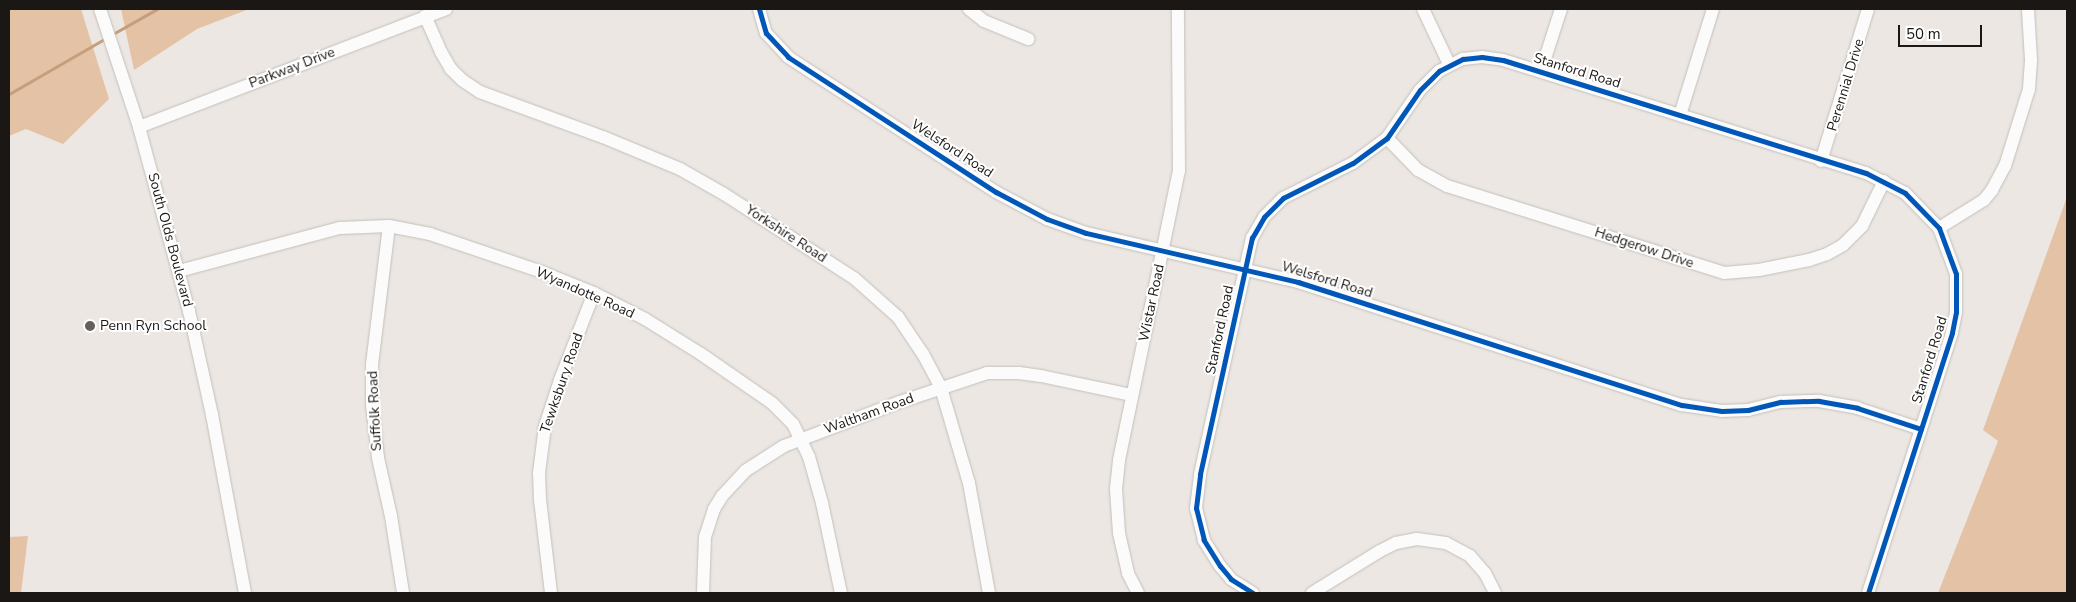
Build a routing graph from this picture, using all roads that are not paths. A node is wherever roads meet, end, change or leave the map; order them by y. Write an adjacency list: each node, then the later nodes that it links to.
1 (100, 9): 16 (street, South Olds Boulevard)
2 (446, 9): 11 (street, Parkway Drive)
3 (759, 9): 22 (street, Welsford Road)
4 (969, 9): 12 (street)
5 (1178, 9): 22 (street, Wistar Road)
6 (1423, 9): 13 (street)
7 (1561, 9): 14 (street)
8 (1713, 9): 15 (street)
9 (1868, 9): 18 (street, Perennial Drive)
10 (2028, 9): 21 (street)
11 (425, 16): 16 (street, Parkway Drive); 26 (street, Yorkshire Road)
12 (1028, 39)
13 (1449, 64): 14 (street, Stanford Road); 17 (street, Stanford Road)
14 (1541, 72): 15 (street, Stanford Road)
15 (1680, 115): 18 (street, Stanford Road)
16 (139, 127): 24 (street, South Olds Boulevard)
17 (1387, 138): 19 (street, Hedgerow Drive); 23 (street, Stanford Road)
18 (1821, 161): 19 (street, Stanford Road)
19 (1884, 181): 21 (street, Stanford Road)
20 (389, 226): 24 (street, Wyandotte Road); 25 (street, Wyandotte Road); 31 (street, Suffolk Road)
21 (1939, 228): 28 (street, Stanford Road)
22 (1163, 251): 23 (street, Welsford Road); 27 (street, Wistar Road)
23 (1245, 269): 28 (street, Welsford Road); 37 (street, Stanford Road)
24 (179, 271): 30 (street, South Olds Boulevard)
25 (594, 293): 29 (street, Wyandotte Road); 32 (street, Tewksbury Road)
26 (941, 388): 27 (street, Waltham Road); 29 (street, Waltham Road); 35 (street, Yorkshire Road)
27 (1132, 395): 36 (street, Wistar Road)
28 (1921, 429): 40 (street, Stanford Road)
29 (801, 439): 33 (street, Waltham Road); 34 (street, Wyandotte Road)
30 (244, 593)
31 (403, 593)
32 (551, 593)
33 (703, 593)
34 (840, 593)
35 (989, 593)
36 (1138, 593)
37 (1253, 593)
38 (1312, 593): 39 (street)
39 (1495, 593)
40 (1868, 593)

